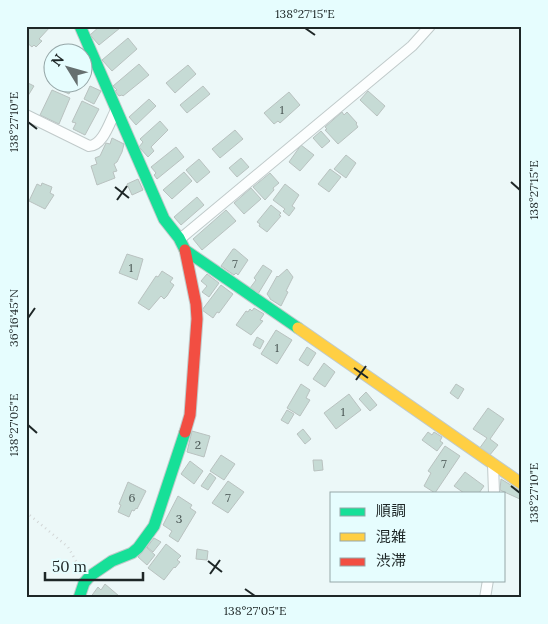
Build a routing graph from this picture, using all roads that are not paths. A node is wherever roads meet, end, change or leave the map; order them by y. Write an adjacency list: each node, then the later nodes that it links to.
1 (80, 26): 3 (street)
2 (430, 26): 5 (street)
3 (116, 110): 4 (street); 5 (street)
4 (26, 115)
5 (180, 239): 6 (street)
6 (185, 250): 7 (street); 11 (street)
7 (493, 464): 8 (street); 9 (street)
8 (522, 484)
9 (494, 492)
10 (488, 582): 12 (street)
11 (79, 598)
12 (485, 598)

